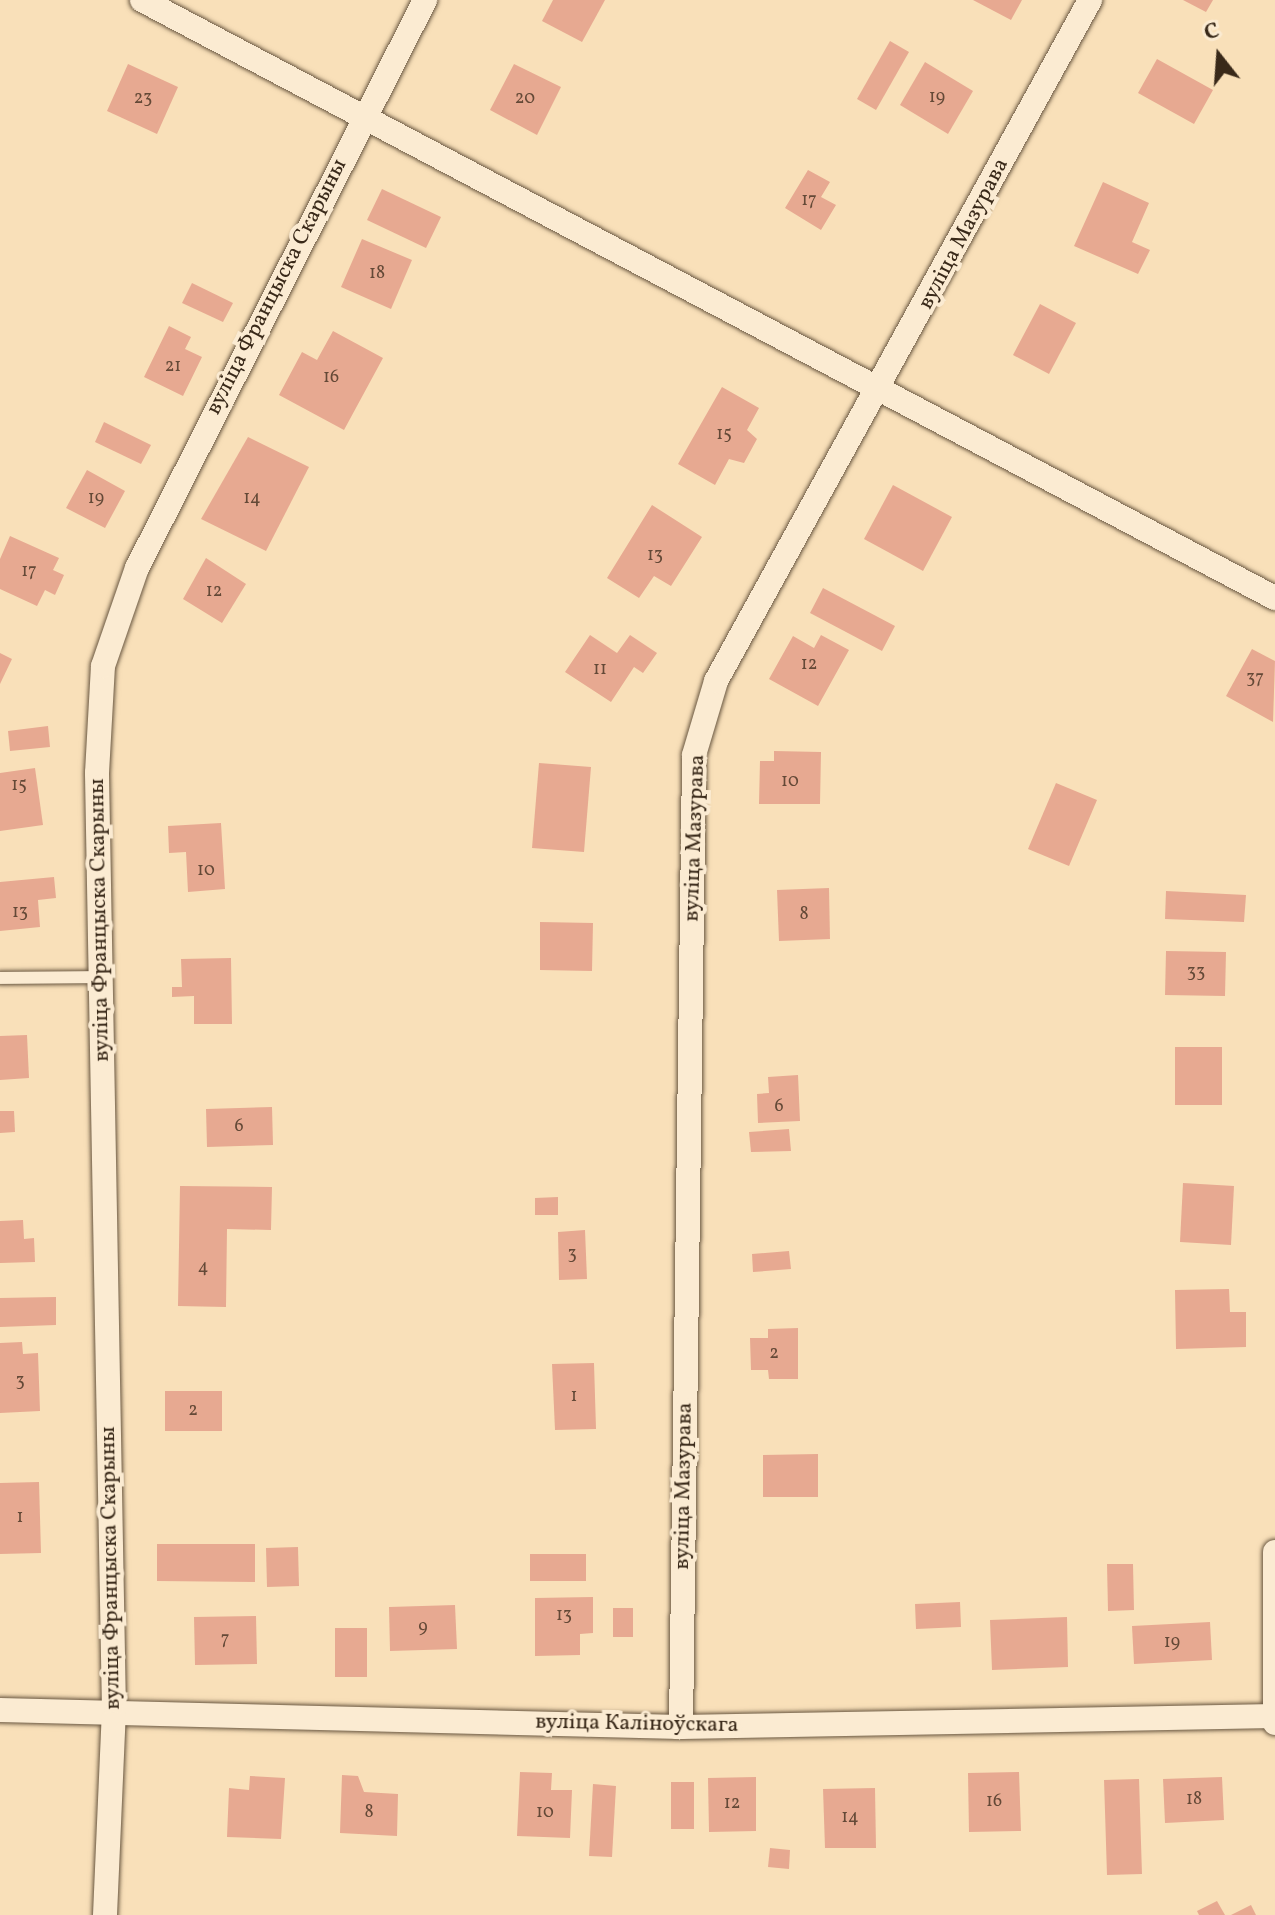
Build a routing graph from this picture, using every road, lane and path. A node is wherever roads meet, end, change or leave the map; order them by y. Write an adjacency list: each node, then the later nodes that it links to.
1 (142, 0): 4 (street)
2 (425, 0): 4 (street, вуліца Францыска Скарыны)
3 (1090, 0): 5 (street, вуліца Мазурава)
4 (364, 114): 5 (street); 7 (street, вуліца Францыска Скарыны)
5 (881, 388): 6 (street); 13 (street, вуліца Мазурава)
6 (1275, 598)
7 (101, 977): 8 (lane); 11 (street, вуліца Францыска Скарыны)
8 (0, 978)
9 (1275, 1552): 12 (street)
10 (0, 1710): 11 (street, вуліца Каліноўскага)
11 (114, 1711): 13 (street, вуліца Каліноўскага); 14 (street, вуліца Францыска Скарыны)
12 (1274, 1718): 13 (street, вуліца Каліноўскага)
13 (681, 1727)
14 (105, 1915)

